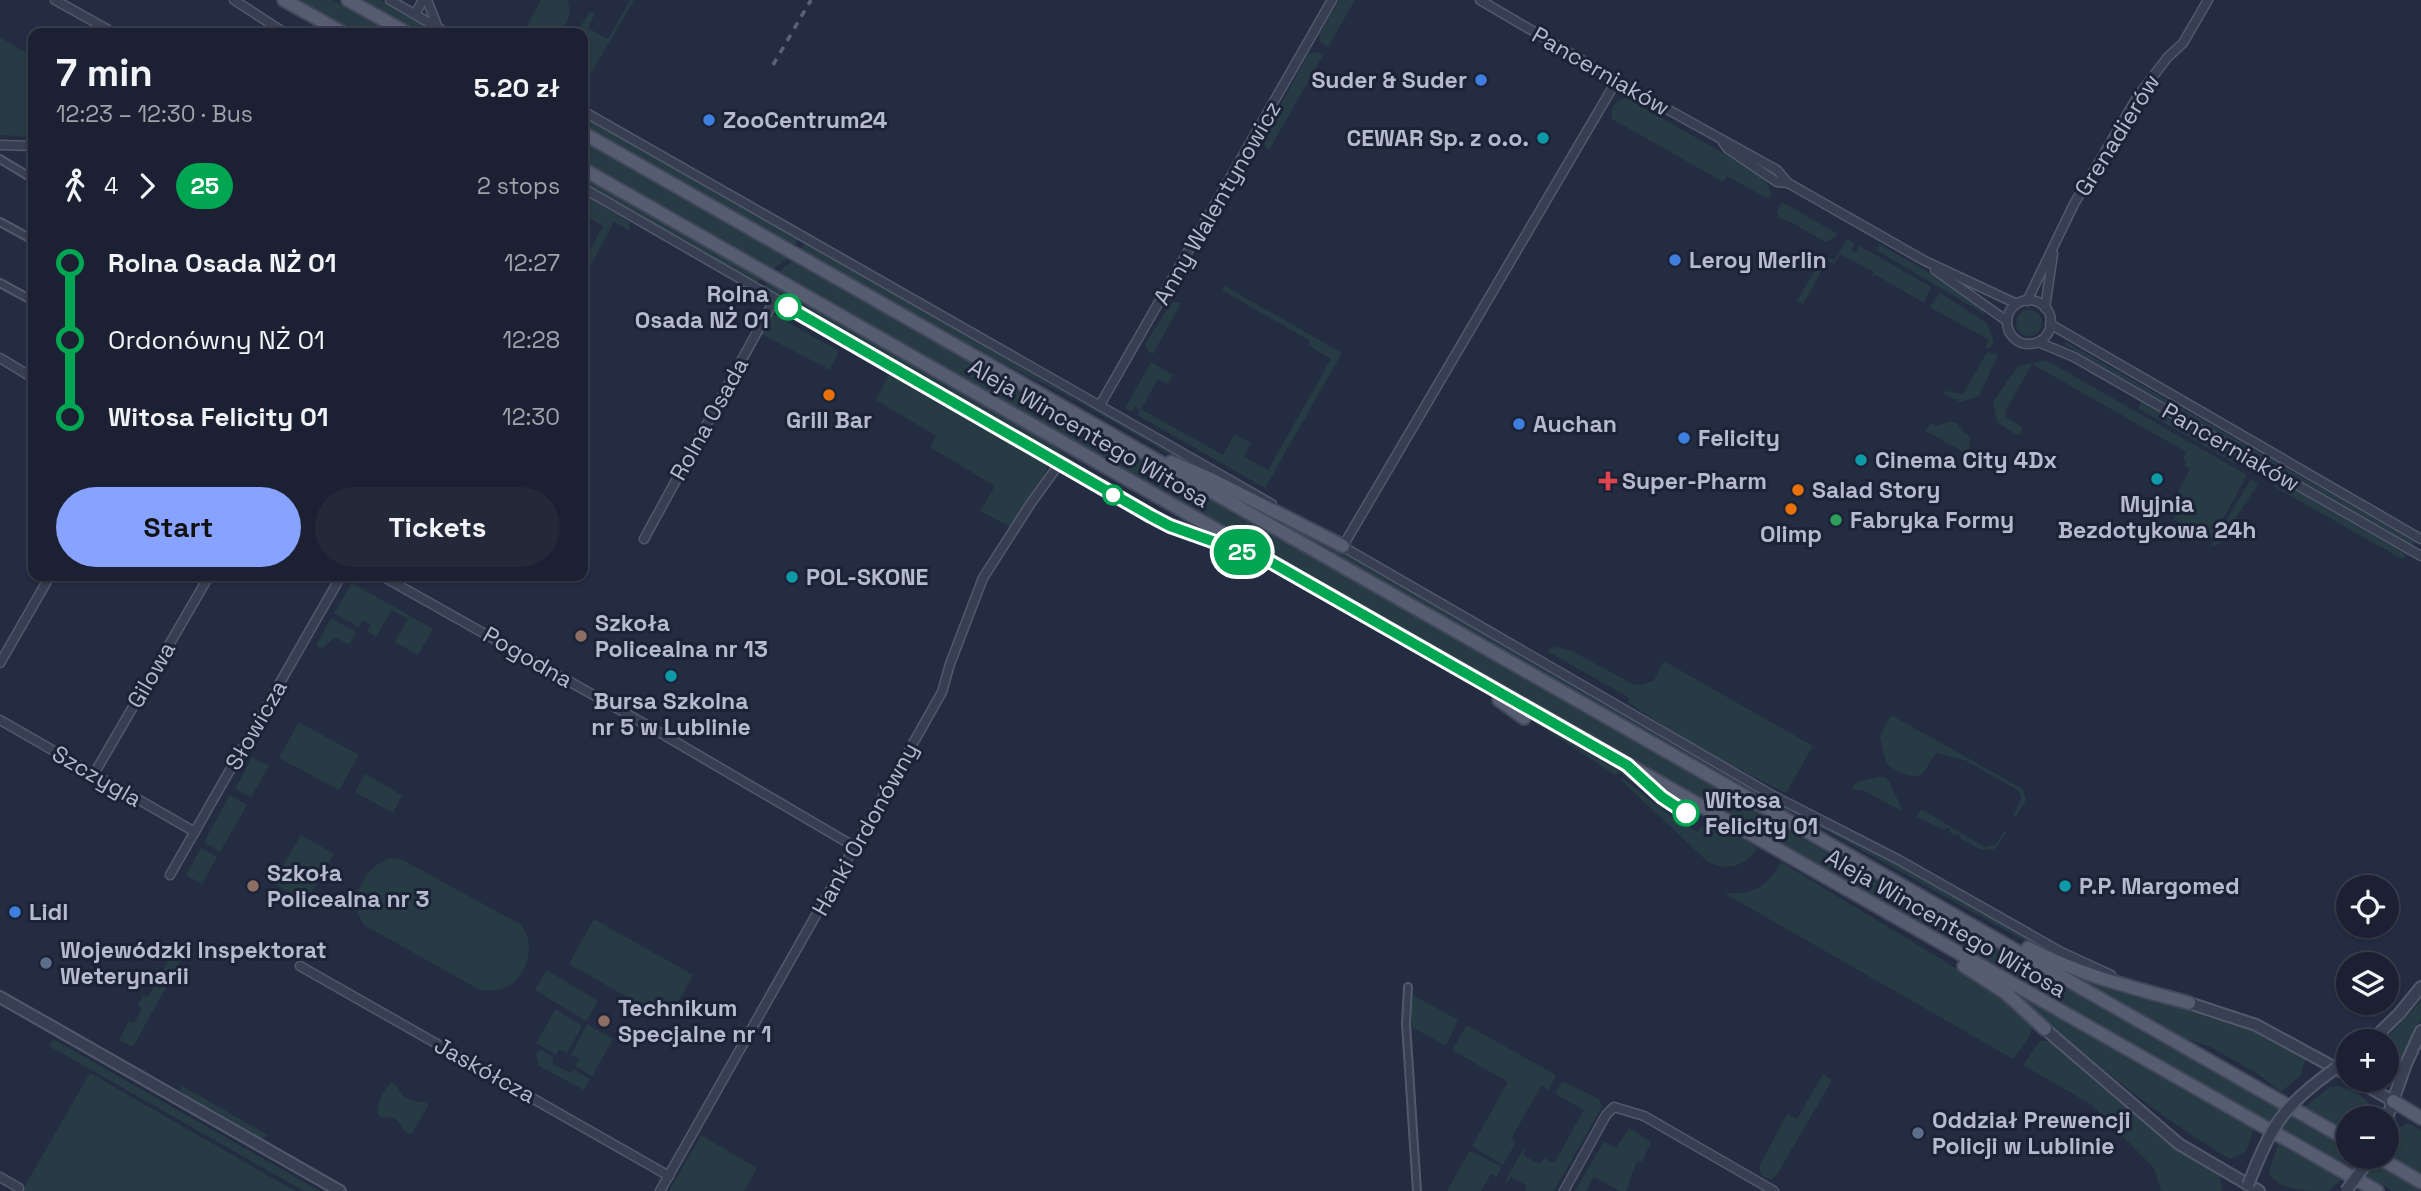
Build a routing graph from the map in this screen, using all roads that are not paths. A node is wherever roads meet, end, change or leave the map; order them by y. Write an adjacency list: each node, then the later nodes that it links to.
1 (55, 0): 11 (street)
2 (234, 0): 12 (street)
3 (284, 0): 13 (main road)
4 (348, 0): 14 (main road)
5 (390, 0): 10 (street)
6 (425, 0): 10 (street); 15 (street)
7 (1332, 0): 40 (street, Anny Walentynowicz)
8 (1480, 0): 16 (street, Pancerniaków)
9 (2208, 0): 27 (street, Grenadierów)
10 (415, 14): 15 (street)
11 (105, 28)
12 (277, 28)
13 (334, 28)
14 (398, 28)
15 (438, 28)
16 (1617, 80): 28 (street, Pancerniaków); 45 (street)
17 (588, 114): 40 (street, Aleja Wincentego Witosa)
18 (588, 136): 41 (main road, Aleja Wincentego Witosa)
19 (0, 145): 20 (street)
20 (28, 146)
21 (0, 159): 23 (street)
22 (588, 172): 47 (main road, Aleja Wincentego Witosa)
23 (28, 176)
24 (588, 191): 31 (street, Aleja Wincentego Witosa)
25 (0, 222): 26 (street)
26 (28, 237)
27 (2056, 241): 32 (street, Grenadierów); 34 (street)
28 (1925, 261): 33 (street, Pancerniaków); 35 (street, Pancerniaków)
29 (0, 283): 30 (street)
30 (28, 298)
31 (775, 299): 42 (street, Aleja Wincentego Witosa); 43 (street, Rolna Osada)
32 (2028, 301): 33 (street); 34 (street)
33 (2017, 304): 35 (street)
34 (2045, 308): 36 (street)
35 (2007, 321): 37 (street)
36 (2050, 324): 37 (street); 44 (street, Pancerniaków)
37 (2038, 342): 46 (street, Pancerniaków)
38 (0, 358): 39 (street)
39 (28, 375)
40 (1100, 405): 45 (street, Aleja Wincentego Witosa)
41 (1135, 448): 45 (main road); 60 (main road, Aleja Wincentego Witosa)
42 (1060, 463): 47 (main road); 58 (street, Hanki Ordonówny)
43 (644, 539)
44 (2421, 539)
45 (1343, 546): 66 (street, Aleja Wincentego Witosa)
46 (2421, 556)
47 (1271, 562): 53 (main road, Aleja Wincentego Witosa)
48 (47, 581): 52 (street)
49 (206, 581): 56 (street, Gilowa)
50 (338, 581): 57 (street, Słowicza)
51 (391, 581): 58 (street, Pogodna)
52 (0, 663)
53 (1447, 663): 54 (main road); 61 (main road, Aleja Wincentego Witosa)
54 (1524, 718)
55 (0, 720): 56 (street, Szczygla)
56 (94, 774): 57 (street, Szczygla)
57 (195, 832): 59 (street, Słowicza)
58 (855, 847): 78 (street, Hanki Ordonówny)
59 (170, 875)
60 (1907, 888): 66 (main road); 75 (main road, Aleja Wincentego Witosa)
61 (1885, 913): 67 (main road); 90 (main road, Aleja Wincentego Witosa)
62 (300, 966): 78 (street, Jaskółcza)
63 (1408, 987): 85 (street)
64 (2421, 987): 68 (street)
65 (0, 997): 83 (street)
66 (2189, 1003): 70 (street, Aleja Wincentego Witosa)
67 (2045, 1029): 82 (street, Aleja Wincentego Witosa)
68 (2383, 1029)
69 (2421, 1031): 72 (street)
70 (2336, 1068): 82 (street, bridge)
71 (2377, 1092): 72 (street)
72 (2393, 1101): 73 (street); 74 (main road)
73 (2391, 1106)
74 (2421, 1118)
75 (2336, 1133)
76 (2362, 1169): 89 (street, bridge)
77 (2399, 1169): 80 (main road)
78 (669, 1175): 84 (street, Hanki Ordonówny)
79 (0, 1177): 81 (street)
80 (2421, 1182)
81 (19, 1188)
82 (2246, 1188): 88 (street, Aleja Wincentego Witosa)
83 (340, 1191)
84 (660, 1191)
85 (1416, 1191)
86 (1564, 1191): 87 (street)
87 (1774, 1191)
88 (2259, 1191)
89 (2346, 1191)
90 (2377, 1191)

